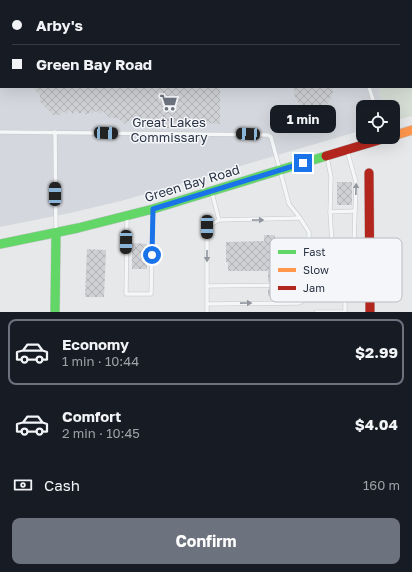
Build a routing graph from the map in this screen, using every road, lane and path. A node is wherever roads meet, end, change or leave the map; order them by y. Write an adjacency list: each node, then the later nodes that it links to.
1 (369, 88): 2 (lane)
2 (373, 100)
3 (412, 130): 6 (main road, Green Bay Road)
4 (0, 132): 5 (lane)
5 (55, 132): 10 (lane); 19 (lane)
6 (400, 134)
7 (364, 144): 8 (main road, Green Bay Road)
8 (347, 149): 9 (main road, Green Bay Road); 14 (lane, one-way to 8)
9 (327, 156): 10 (main road, Green Bay Road); 15 (lane)
10 (280, 170): 12 (main road, Green Bay Road); 17 (lane)
11 (369, 174): 23 (main road)
12 (211, 192): 13 (main road, Green Bay Road); 18 (lane)
13 (153, 209): 16 (main road, Green Bay Road); 16 (lane)
14 (355, 211): 15 (lane); 22 (lane)
15 (330, 212): 21 (lane)
16 (127, 216): 19 (main road, Green Bay Road)
17 (300, 218): 18 (lane, one-way to 17); 20 (lane)
18 (219, 220): 26 (lane, one-way to 26)
19 (56, 233): 24 (main road, Green Bay Road); 31 (main road)
20 (309, 238)
21 (332, 238)
22 (354, 238)
23 (369, 238)
24 (0, 244)
25 (270, 285): 26 (lane)
26 (207, 286): 30 (lane)
27 (301, 302): 30 (lane, one-way to 27)
28 (344, 302): 34 (lane)
29 (370, 302): 36 (main road)
30 (207, 304): 32 (lane)
31 (55, 312)
32 (207, 312)
33 (316, 312): 35 (lane)
34 (344, 312)
35 (344, 312)
36 (370, 312)

